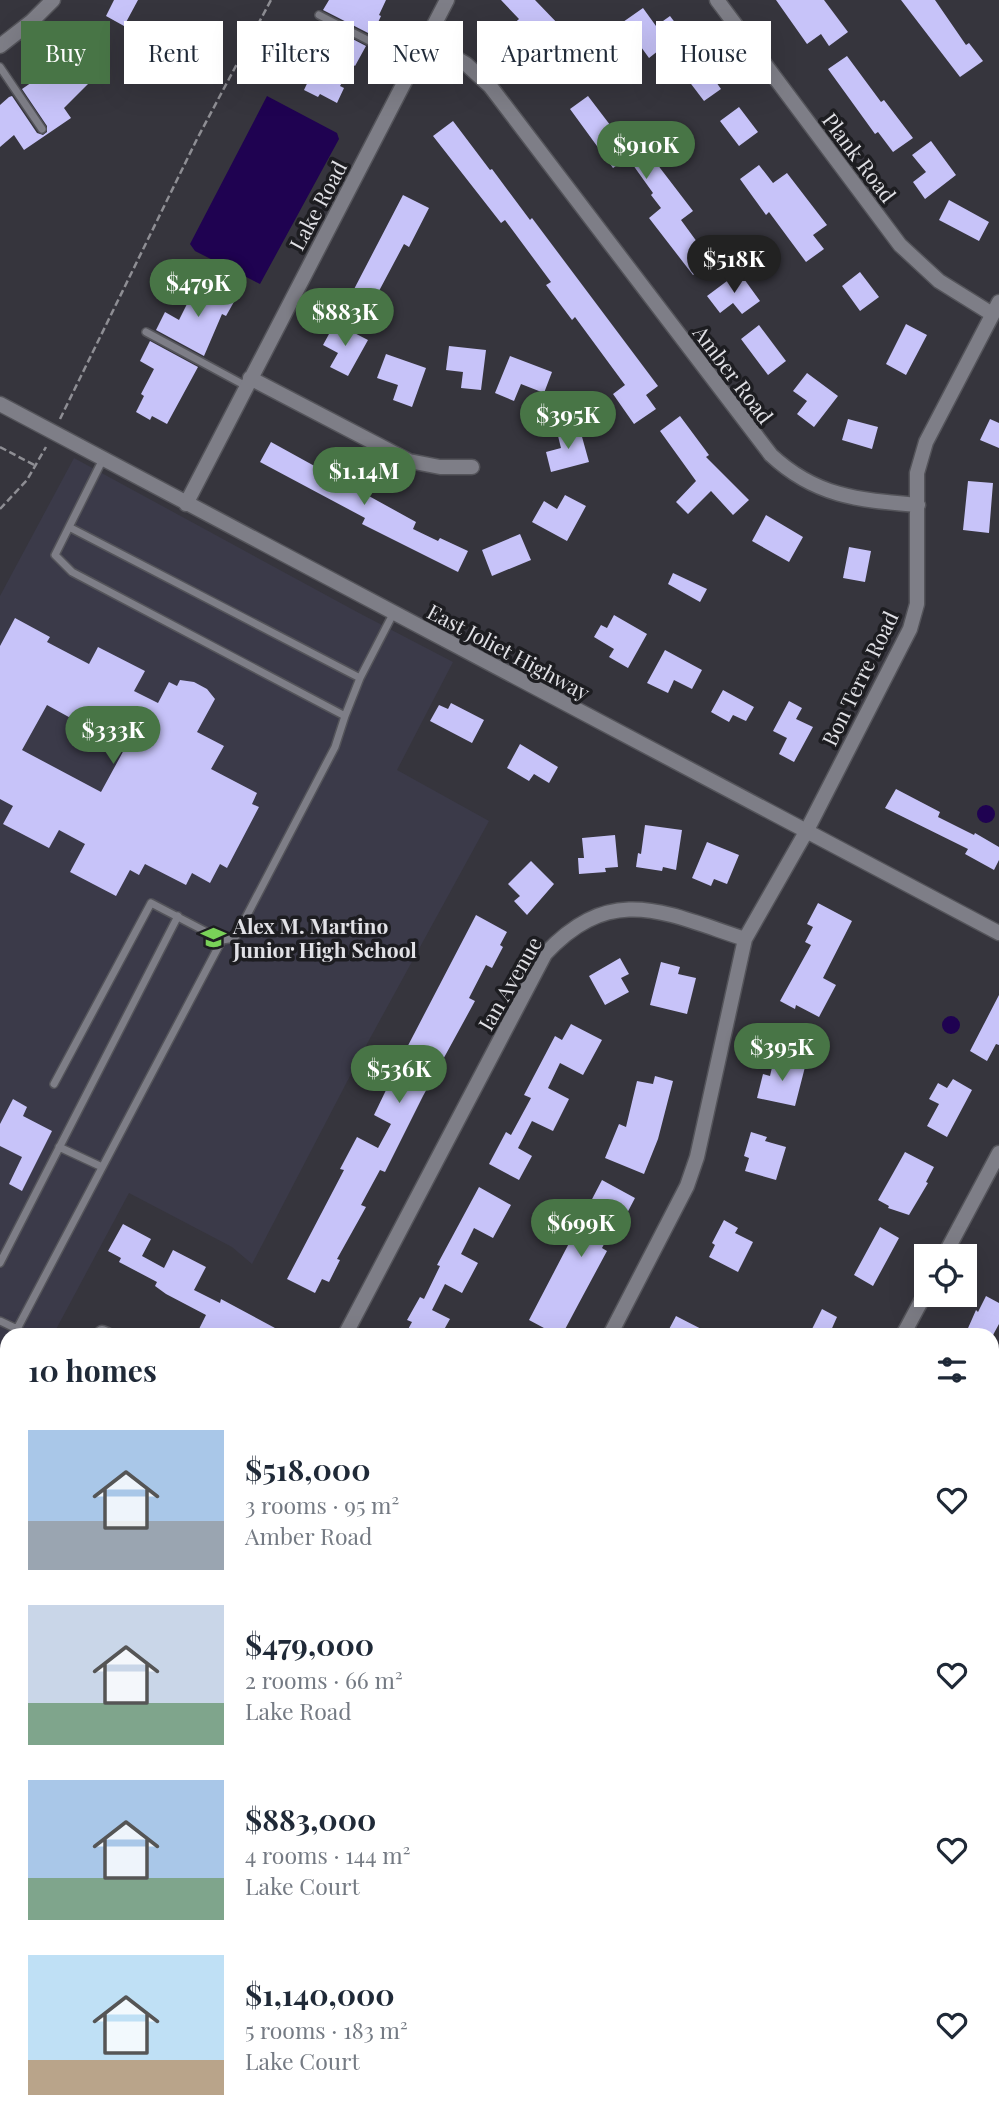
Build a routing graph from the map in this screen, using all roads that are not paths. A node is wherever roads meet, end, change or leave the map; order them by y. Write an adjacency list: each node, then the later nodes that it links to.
1 (53, 0): 7 (street)
2 (447, 0): 5 (street, Lake Road)
3 (718, 0): 12 (street, Plank Road)
4 (319, 15): 6 (lane)
5 (436, 21)
6 (368, 40)
7 (0, 46)
8 (463, 62): 19 (street, Amber Road)
9 (0, 67): 11 (lane)
10 (404, 84): 14 (street, Lake Road)
11 (42, 128)
12 (996, 308): 19 (street, Bon Terre Road)
13 (146, 332): 14 (lane)
14 (248, 382): 17 (street); 18 (street, Lake Road)
15 (0, 404): 16 (street, East Joliet Highway)
16 (103, 459): 18 (street, East Joliet Highway); 20 (lane)
17 (472, 467)
18 (186, 503): 21 (street, East Joliet Highway)
19 (918, 505): 24 (street, Bon Terre Road)
20 (69, 527): 22 (lane); 23 (lane)
21 (393, 614): 22 (lane); 24 (street, East Joliet Highway)
22 (360, 678): 23 (lane)
23 (345, 716): 28 (lane)
24 (806, 832): 26 (street, East Joliet Highway); 27 (street, Bon Terre Road)
25 (178, 916): 28 (lane); 29 (lane); 30 (lane)
26 (998, 930)
27 (745, 939): 37 (street, Ian Avenue); 38 (street, Bon Terre Road)
28 (222, 940): 32 (lane)
29 (54, 1083)
30 (59, 1147): 32 (lane); 34 (lane)
31 (999, 1153): 33 (street)
32 (102, 1167): 36 (lane)
33 (950, 1244)
34 (0, 1263)
35 (918, 1307): 39 (street)
36 (18, 1328)
37 (349, 1328)
38 (614, 1328)
39 (907, 1328)

